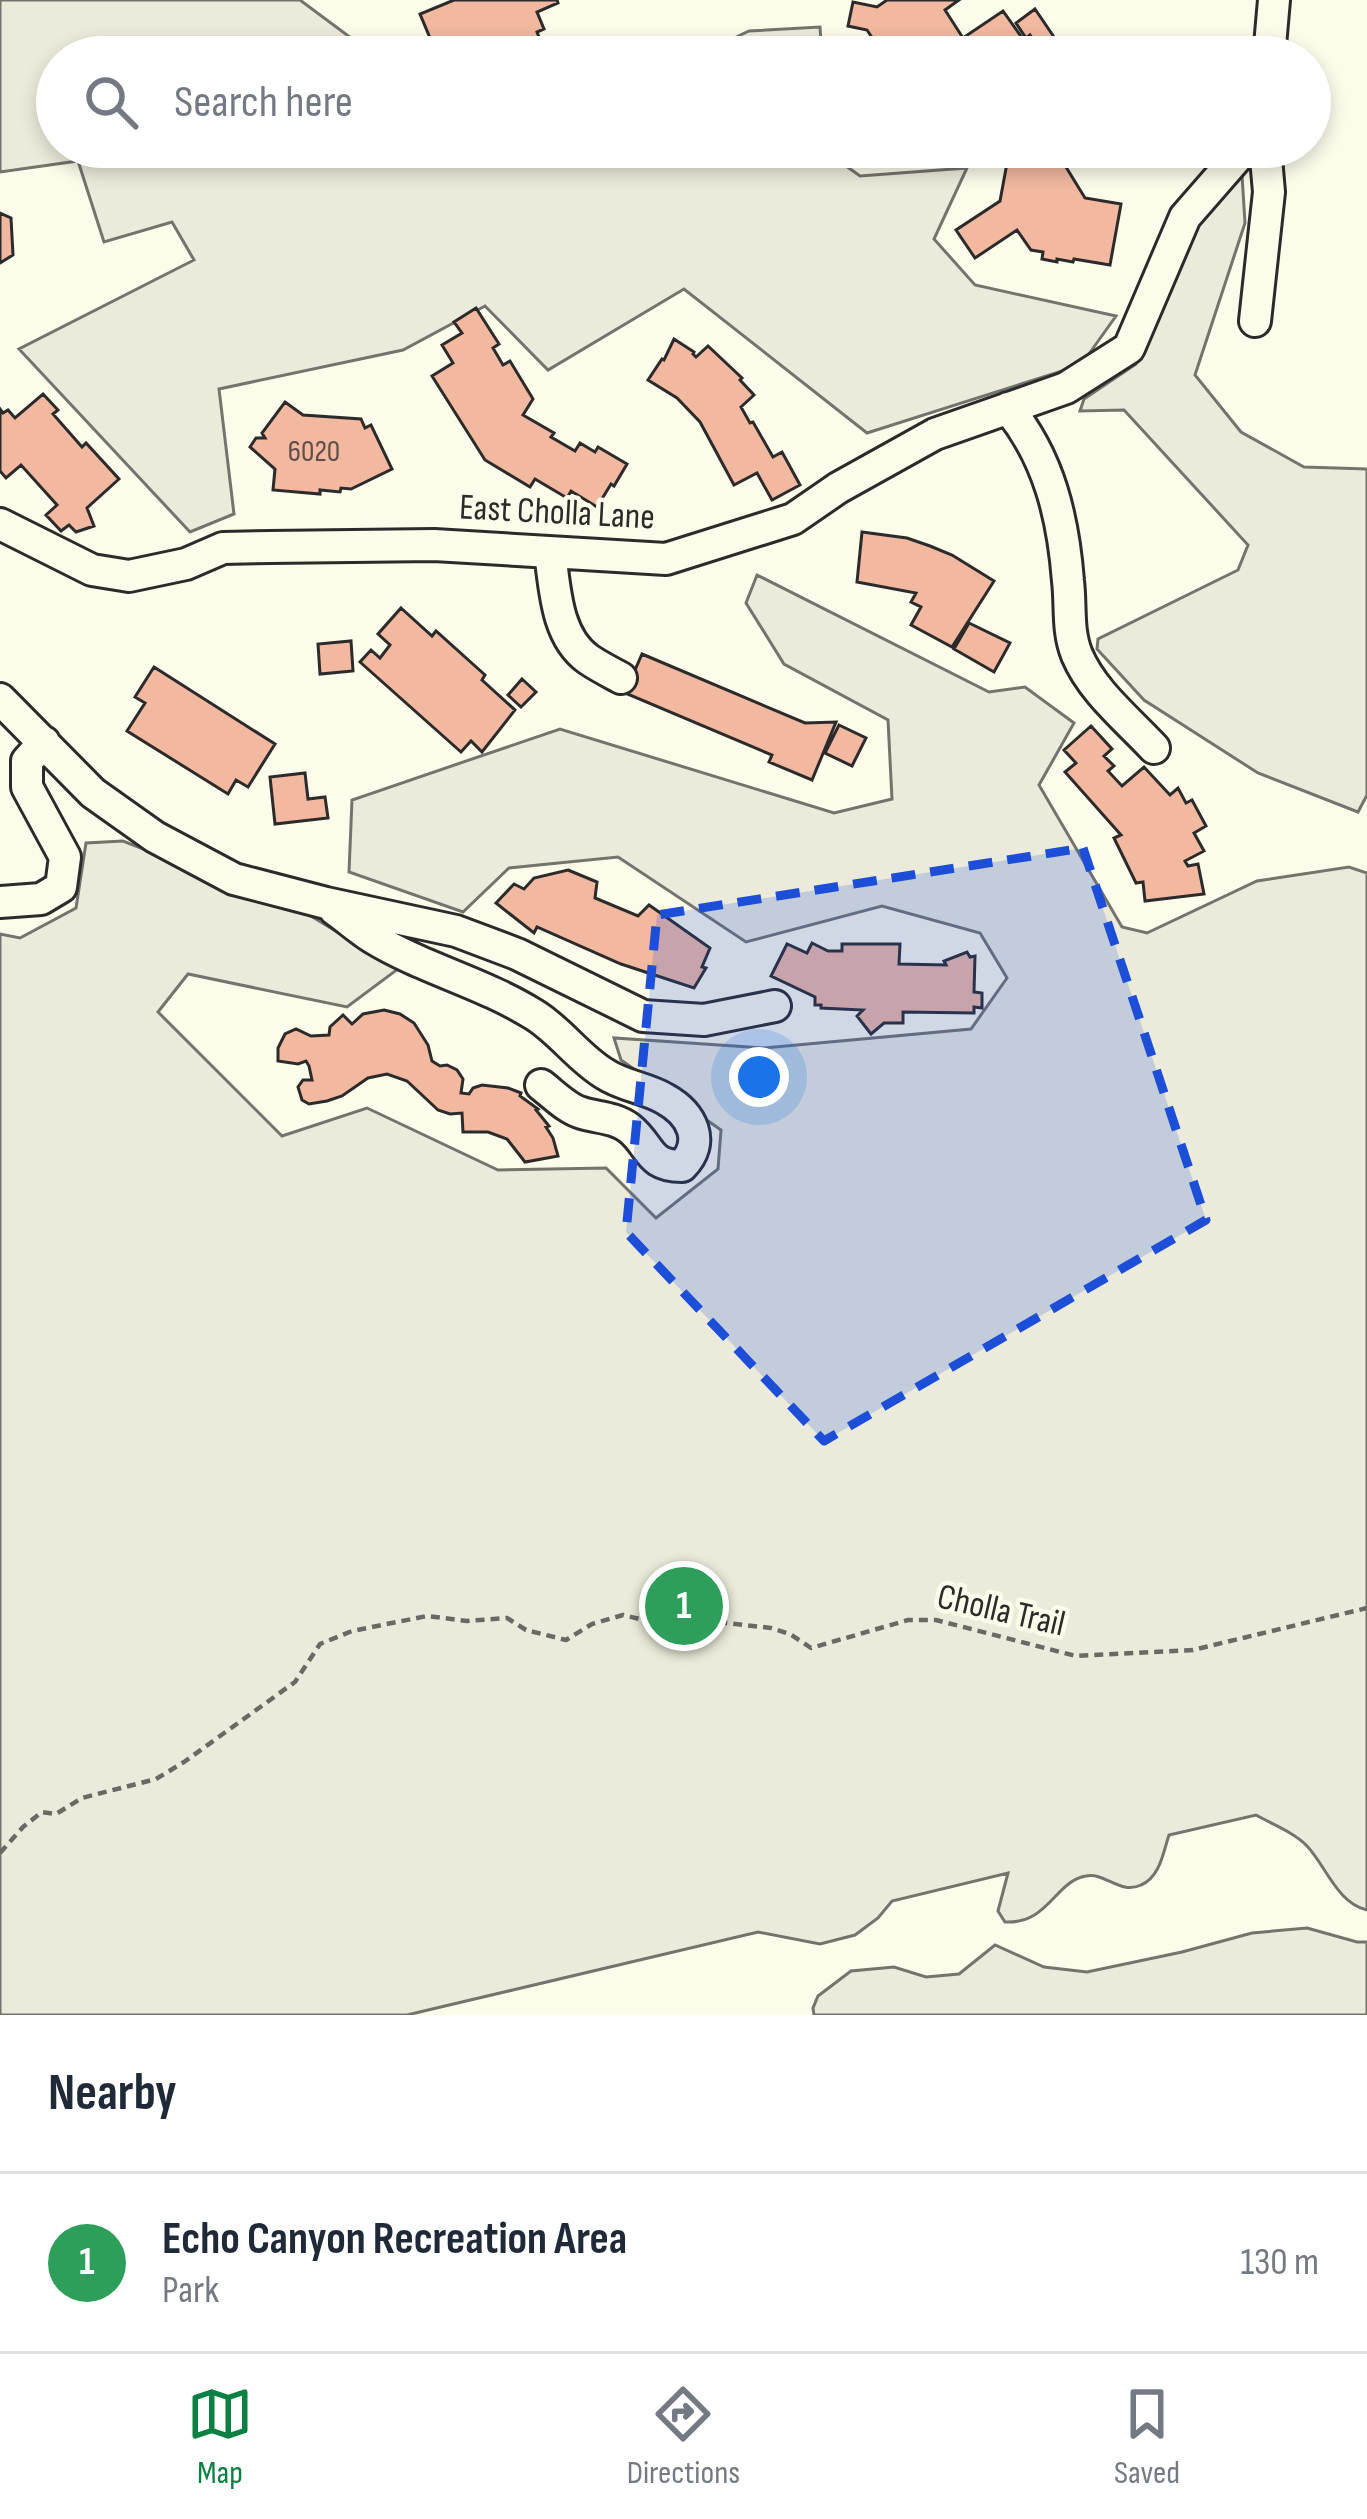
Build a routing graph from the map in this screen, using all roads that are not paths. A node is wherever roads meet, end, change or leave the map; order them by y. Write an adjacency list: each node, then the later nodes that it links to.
1 (1274, 0): 2 (street)
2 (1271, 36)
3 (1228, 168): 6 (street, East Cholla Lane)
4 (1267, 168): 5 (street)
5 (1255, 321)
6 (1008, 408): 8 (street, East Cholla Lane); 12 (street)
7 (0, 524): 8 (street, East Cholla Lane)
8 (550, 553): 9 (street)
9 (621, 678)
10 (0, 699): 11 (street)
11 (44, 742): 13 (street); 14 (street)
12 (1154, 748)
13 (0, 902)
14 (326, 903): 15 (street); 16 (street)
15 (776, 1006)
16 (542, 1084)

